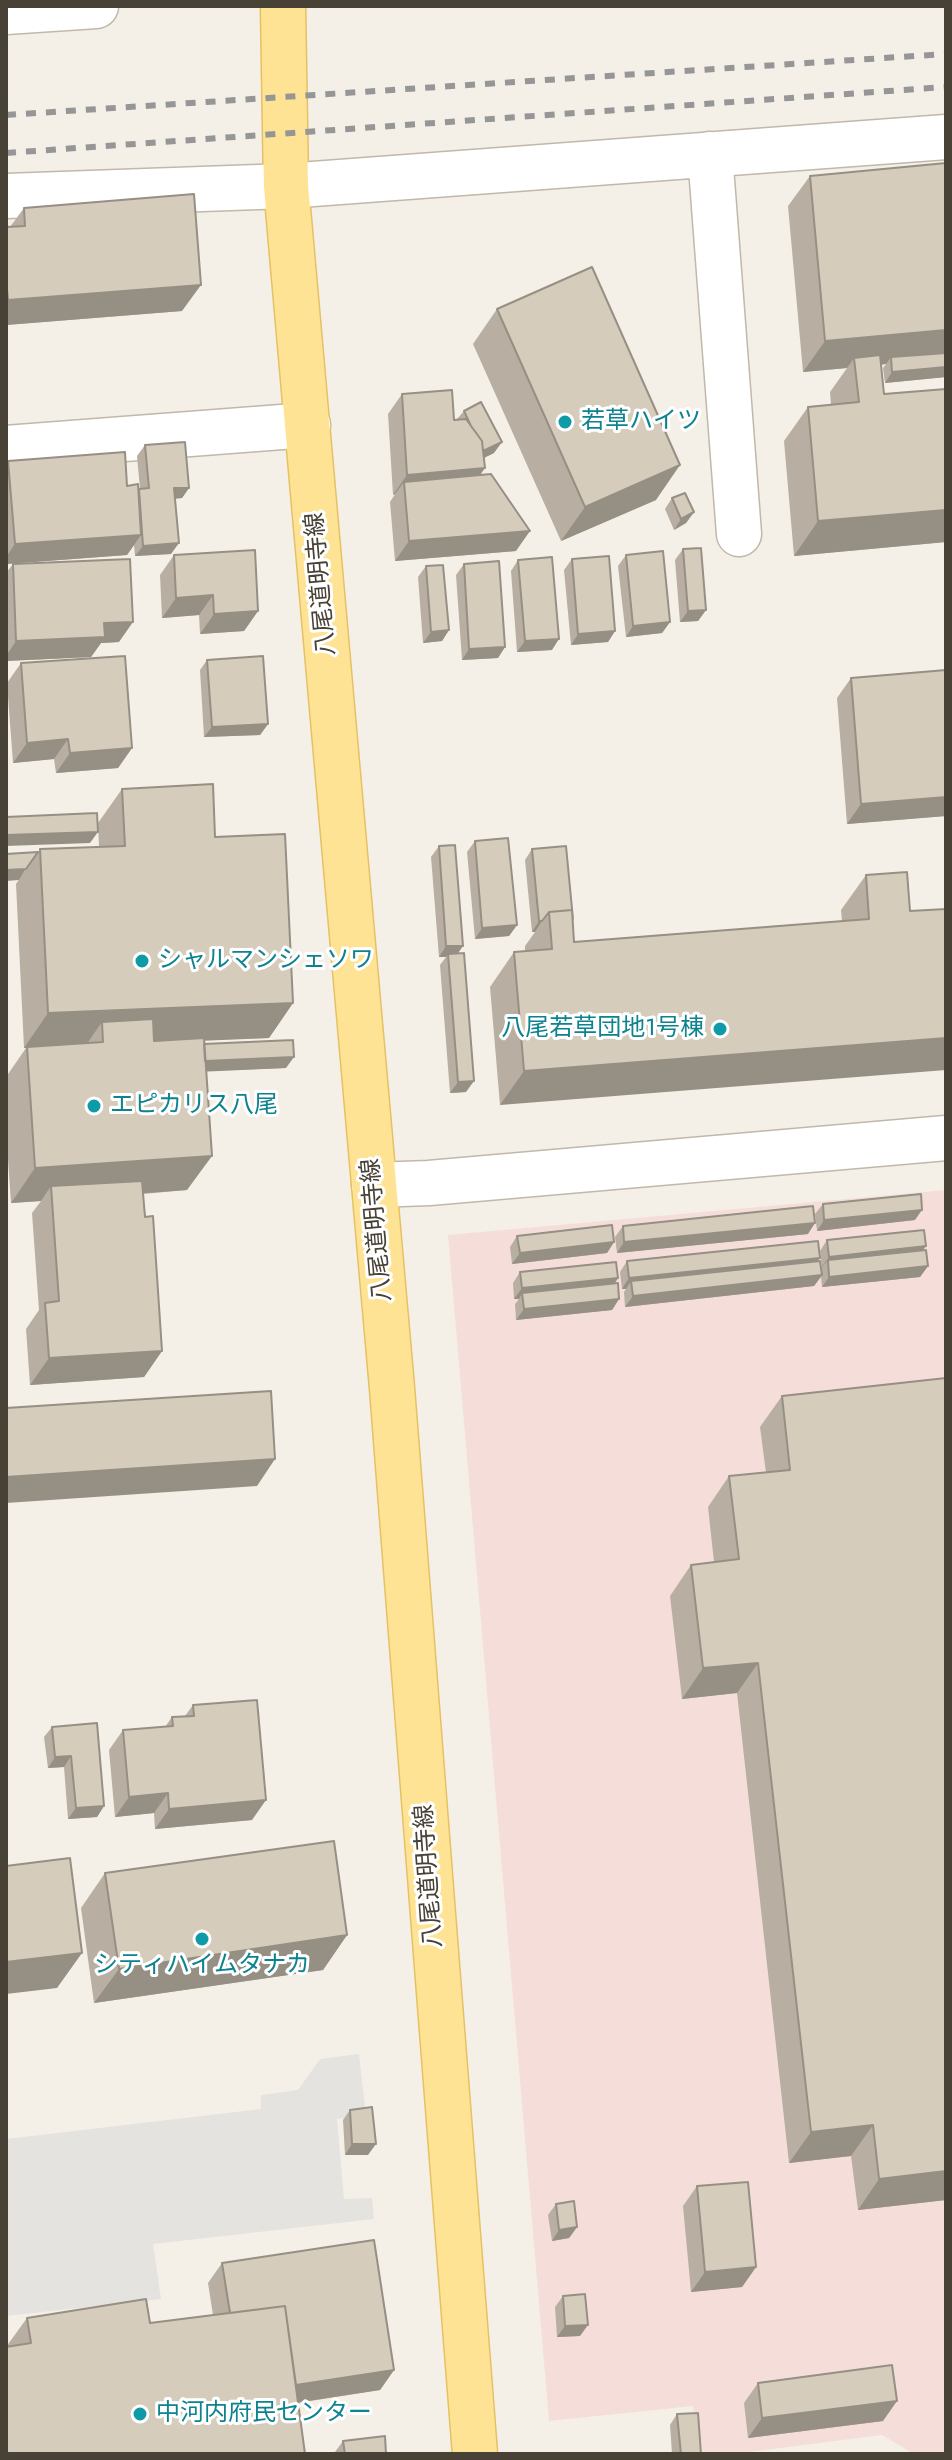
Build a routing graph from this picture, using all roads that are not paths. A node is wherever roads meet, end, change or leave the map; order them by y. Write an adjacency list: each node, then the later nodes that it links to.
1 (96, 6): 3 (street)
2 (283, 6): 6 (main road, 八尾道明寺線)
3 (6, 12)
4 (946, 137): 5 (street)
5 (710, 154): 6 (street); 10 (street)
6 (286, 186): 7 (street); 8 (main road, 八尾道明寺線)
7 (6, 196)
8 (308, 425): 9 (street); 12 (main road, 八尾道明寺線)
9 (6, 448)
10 (739, 534)
11 (946, 1138): 12 (street)
12 (374, 1185): 13 (main road, 八尾道明寺線)
13 (475, 2454)

